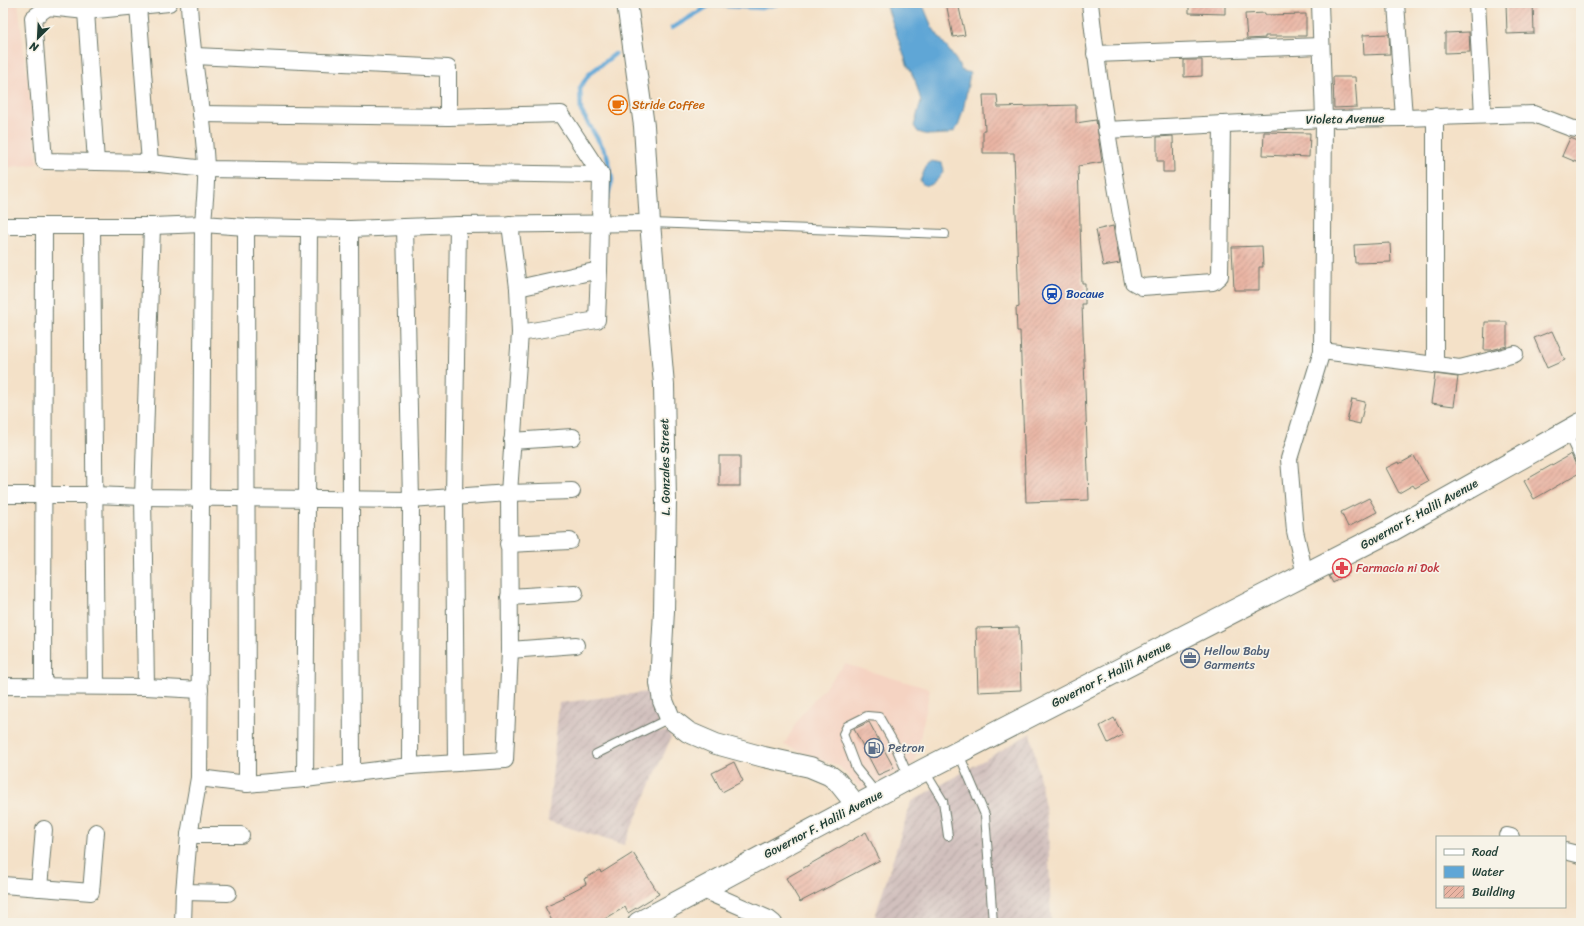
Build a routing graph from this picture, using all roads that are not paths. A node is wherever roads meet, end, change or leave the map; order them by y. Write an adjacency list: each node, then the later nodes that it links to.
1 (169, 3): 10 (street)
2 (189, 3): 14 (street)
3 (627, 3): 29 (street, L. Gonzales Street)
4 (1090, 3): 13 (street)
5 (1320, 3): 12 (street)
6 (1396, 3): 19 (street)
7 (1477, 3): 16 (street)
8 (47, 5): 11 (street); 24 (street)
9 (105, 6): 10 (street); 11 (street)
10 (138, 6): 25 (street)
11 (86, 11): 24 (street)
12 (1321, 46): 13 (street); 20 (street)
13 (1095, 54): 22 (street)
14 (195, 56): 15 (street); 18 (street)
15 (202, 114): 18 (street); 26 (street)
16 (1483, 115): 17 (street, Violeta Avenue); 23 (street, Violeta Avenue)
17 (1436, 116): 19 (street, Violeta Avenue); 47 (street)
18 (448, 117): 27 (street)
19 (1404, 118): 20 (street, Violeta Avenue)
20 (1324, 119): 21 (street, Violeta Avenue); 45 (street)
21 (1222, 124): 22 (street, Violeta Avenue); 22 (street)
22 (1106, 130)
23 (1581, 130)
24 (96, 162): 25 (street)
25 (150, 163): 26 (street)
26 (206, 169): 27 (street); 30 (street)
27 (601, 175): 28 (street)
28 (599, 222): 29 (street); 31 (street); 42 (street)
29 (650, 223): 41 (lane); 76 (street, L. Gonzales Street)
30 (203, 224): 36 (street); 37 (street); 58 (street)
31 (510, 224): 32 (street); 43 (street)
32 (458, 225): 38 (street); 60 (street)
33 (3, 226): 34 (street)
34 (44, 226): 35 (street); 55 (street)
35 (92, 226): 36 (street); 56 (street)
36 (152, 226): 57 (street)
37 (246, 227): 39 (street); 59 (street)
38 (405, 227): 40 (street); 63 (street)
39 (309, 228): 40 (street); 61 (street)
40 (350, 229): 62 (street)
41 (944, 234)
42 (599, 270): 43 (street); 44 (street)
43 (518, 288): 44 (street)
44 (520, 333): 50 (street)
45 (1322, 351): 47 (street); 66 (street)
46 (1515, 354): 47 (street)
47 (1435, 365)
48 (1574, 428): 51 (lane); 66 (main road, Governor F. Halili Avenue)
49 (573, 437): 50 (street)
50 (512, 441): 53 (street)
51 (1581, 462)
52 (572, 491): 53 (street)
53 (509, 493): 60 (street); 65 (street)
54 (3, 495): 55 (street)
55 (44, 495): 56 (street); 72 (street)
56 (95, 495): 57 (street); 73 (street)
57 (143, 497): 58 (street); 74 (street)
58 (201, 497): 59 (street); 75 (street)
59 (246, 497): 61 (street); 85 (street)
60 (454, 497): 63 (street); 79 (street)
61 (306, 498): 62 (street); 84 (street)
62 (352, 500): 63 (street); 81 (street)
63 (411, 500): 80 (street)
64 (570, 541): 65 (street)
65 (508, 544): 68 (street)
66 (1305, 575): 77 (main road, Governor F. Halili Avenue)
67 (575, 594): 68 (street)
68 (509, 597): 70 (street)
69 (576, 644): 70 (street)
70 (510, 650): 79 (street)
71 (3, 686): 72 (street)
72 (43, 686): 73 (street)
73 (96, 686): 74 (street)
74 (146, 687): 75 (street)
75 (200, 690): 83 (street)
76 (670, 718): 78 (lane); 87 (street)
77 (959, 753): 82 (main road, Governor F. Halili Avenue); 103 (lane)
78 (596, 754)
79 (456, 764): 80 (street)
80 (410, 766): 81 (street)
81 (352, 773): 84 (street)
82 (917, 774): 86 (main road, Governor F. Halili Avenue); 86 (lane); 92 (lane)
83 (199, 778): 85 (street); 90 (street)
84 (305, 779): 85 (street)
85 (247, 784)
86 (878, 795): 87 (main road, Governor F. Halili Avenue)
87 (857, 806): 97 (main road, Governor F. Halili Avenue)
88 (44, 829): 96 (street)
89 (96, 832): 96 (street)
90 (189, 835): 91 (street); 98 (street)
91 (241, 835)
92 (948, 836)
93 (1566, 851): 94 (street)
94 (1581, 855)
95 (3, 886): 96 (street)
96 (39, 888)
97 (703, 890): 101 (main road, Governor F. Halili Avenue); 102 (street)
98 (184, 892): 99 (street); 100 (street)
99 (228, 892)
100 (183, 923)
101 (639, 923)
102 (774, 923)
103 (993, 923)

